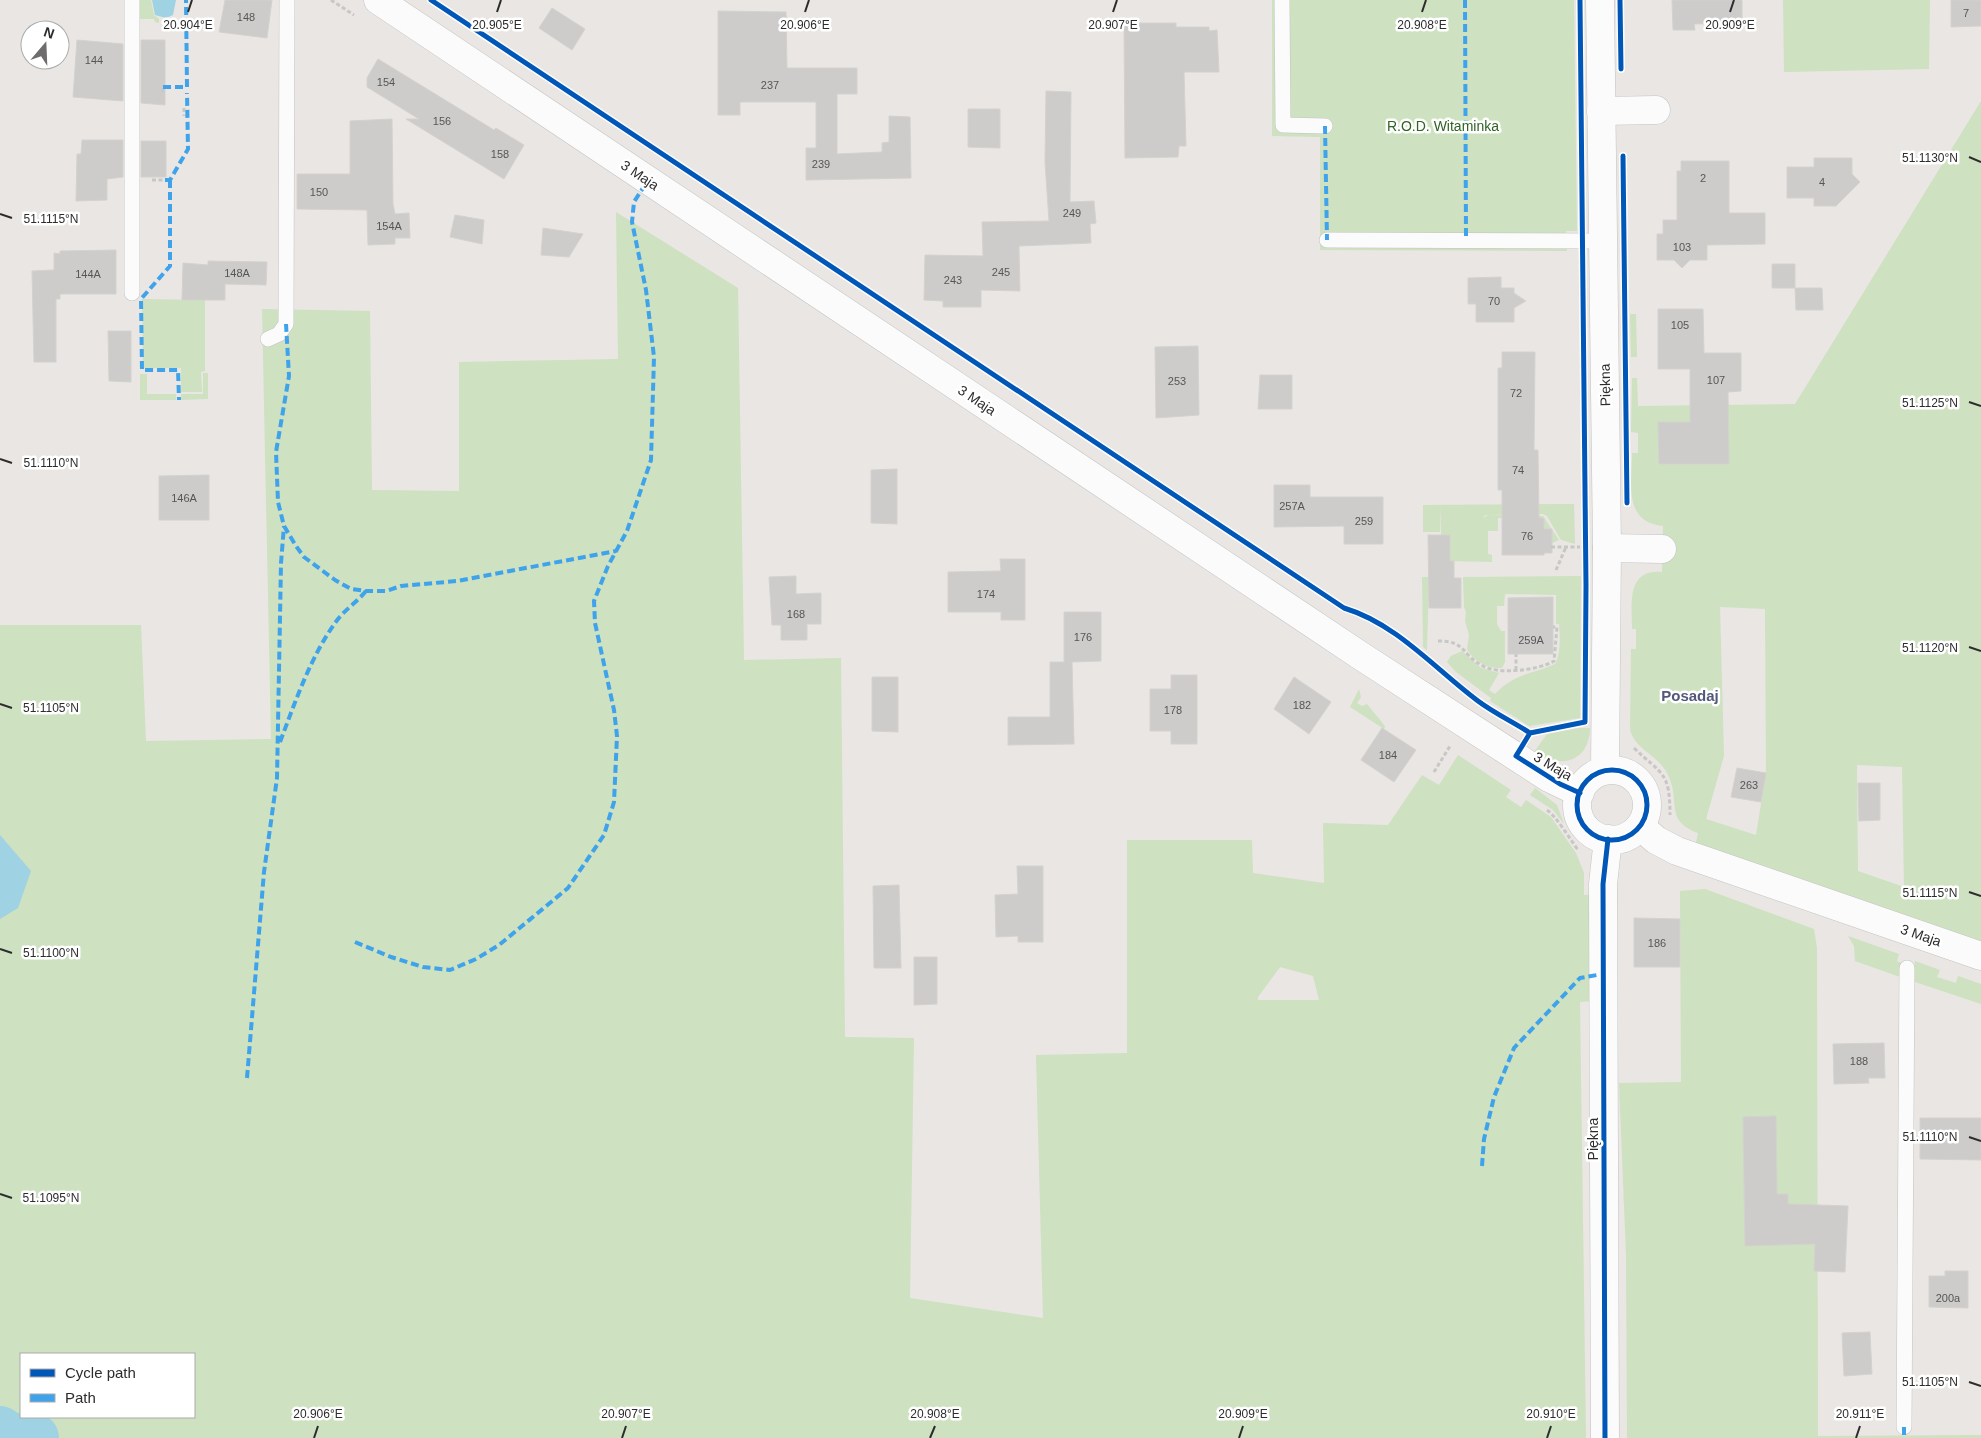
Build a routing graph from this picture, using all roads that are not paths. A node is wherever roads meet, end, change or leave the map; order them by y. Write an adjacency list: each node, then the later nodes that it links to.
1 (132, 0): 11 (lane)
2 (287, 0): 12 (lane)
3 (378, 0): 16 (street, 3 Maja)
4 (1282, 0): 8 (lane)
5 (1600, 0): 7 (street, Piękna)
6 (1656, 110): 7 (street)
7 (1601, 111): 10 (street, Piękna)
8 (1325, 126)
9 (1327, 240): 10 (lane)
10 (1603, 241): 13 (street, Piękna)
11 (132, 293)
12 (268, 339)
13 (1606, 548): 14 (street); 15 (street, Piękna)
14 (1662, 549)
15 (1605, 770): 16 (street); 17 (street)
16 (1580, 793): 18 (street)
17 (1640, 826): 18 (street); 19 (street, 3 Maja)
18 (1608, 839): 22 (street, Piękna)
19 (1981, 956)
20 (1907, 968): 21 (lane)
21 (1904, 1427)
22 (1606, 1438)

